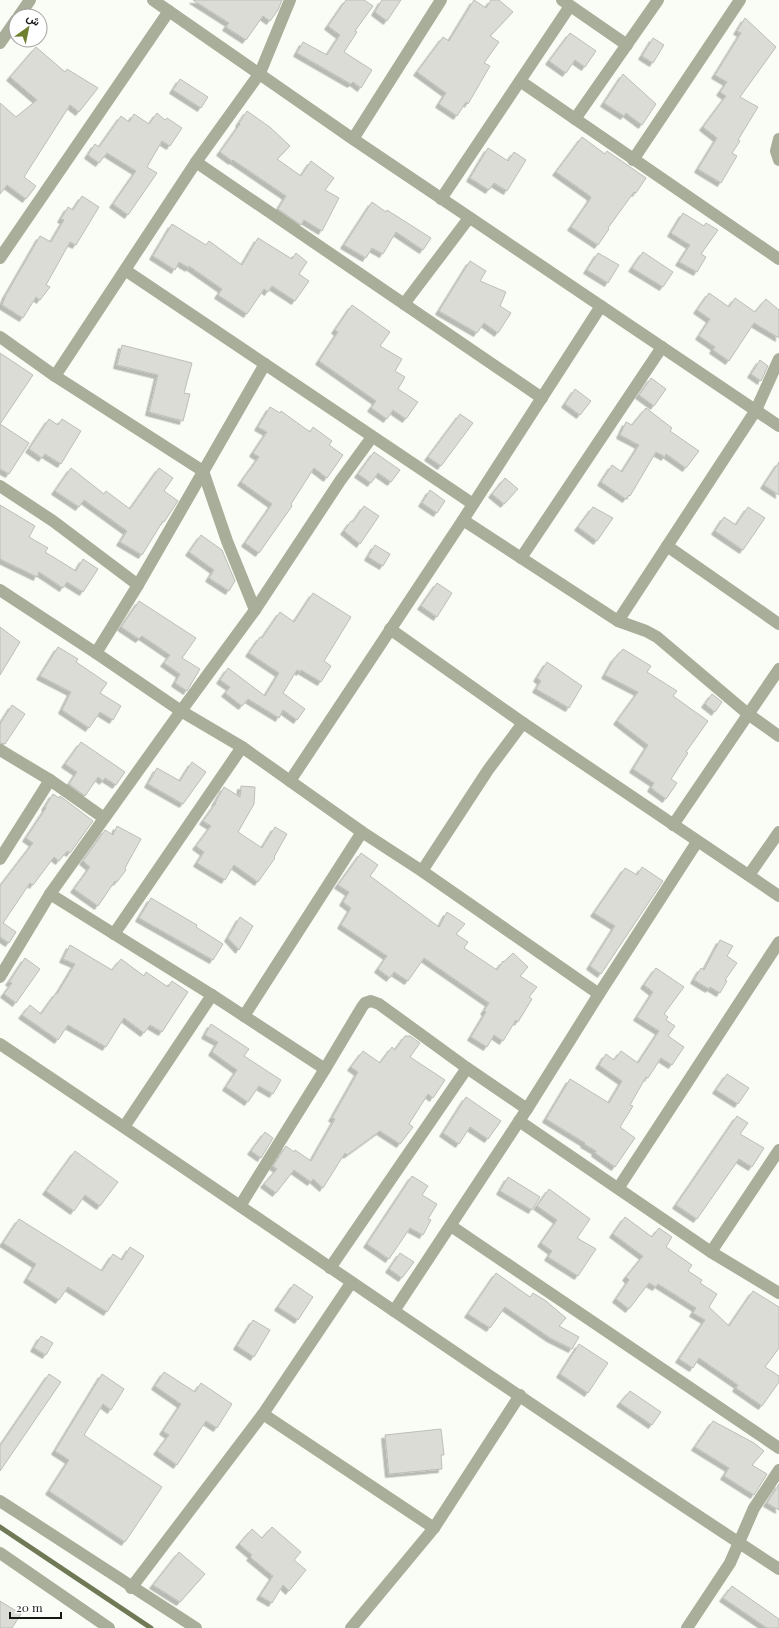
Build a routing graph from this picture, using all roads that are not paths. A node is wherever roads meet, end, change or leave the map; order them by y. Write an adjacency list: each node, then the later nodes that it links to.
1 (153, 0): 7 (street)
2 (290, 0): 11 (street)
3 (441, 0): 14 (street)
4 (658, 0): 10 (street)
5 (740, 0): 16 (street)
6 (566, 3): 10 (street); 12 (street)
7 (169, 11): 11 (street); 21 (street)
8 (8, 32): 9 (street)
9 (0, 43)
10 (627, 45): 13 (street)
11 (260, 73): 14 (street); 18 (street)
12 (520, 81): 13 (street); 19 (street)
13 (575, 120): 16 (street)
14 (353, 139): 19 (street)
15 (779, 139): 17 (street)
16 (633, 160): 22 (street)
17 (779, 160)
18 (196, 162): 23 (street); 24 (street)
19 (441, 199): 20 (street)
20 (469, 218): 24 (street); 25 (street)
21 (0, 258)
22 (779, 259)
23 (125, 270): 29 (street); 30 (street)
24 (404, 304): 31 (street)
25 (601, 306): 27 (street); 31 (street)
26 (0, 337): 30 (street)
27 (662, 347): 32 (street); 40 (street)
28 (779, 359): 32 (street)
29 (265, 364): 34 (street); 35 (street)
30 (55, 376): 35 (street)
31 (542, 398): 37 (street)
32 (756, 410): 33 (street); 39 (street)
33 (779, 426)
34 (372, 437): 37 (street); 43 (street)
35 (203, 471): 41 (street); 43 (street)
36 (0, 486): 41 (street)
37 (473, 504): 38 (street)
38 (463, 520): 40 (street); 46 (street)
39 (667, 546): 44 (street); 45 (street)
40 (521, 558): 44 (street)
41 (138, 585): 47 (street)
42 (0, 590): 47 (street)
43 (255, 610): 49 (street)
44 (618, 621): 50 (street)
45 (779, 624)
46 (390, 629): 51 (street); 56 (street)
47 (96, 653): 49 (street)
48 (779, 669): 50 (street)
49 (181, 711): 53 (street); 57 (street)
50 (748, 714): 52 (street); 58 (street)
51 (523, 723): 58 (street); 63 (street)
52 (779, 736)
53 (242, 747): 56 (street); 67 (street)
54 (0, 750): 55 (street)
55 (50, 780): 57 (street); 62 (street)
56 (290, 781): 59 (street)
57 (104, 818): 65 (street)
58 (673, 825): 61 (street)
59 (362, 832): 63 (street); 72 (street)
60 (779, 832): 64 (street)
61 (697, 842): 64 (street); 70 (street)
62 (0, 859)
63 (422, 871): 70 (street)
64 (750, 876): 66 (street)
65 (50, 894): 67 (street); 69 (street)
66 (779, 896)
67 (114, 934): 71 (street)
68 (779, 942): 80 (street)
69 (0, 977)
70 (599, 994): 76 (street)
71 (212, 995): 72 (street); 78 (street)
72 (244, 1016): 75 (street)
73 (0, 1044): 78 (street)
74 (467, 1068): 75 (street); 76 (street); 84 (street)
75 (325, 1069): 81 (street)
76 (528, 1109): 77 (street)
77 (519, 1121): 80 (street); 82 (street)
78 (124, 1127): 81 (street)
79 (779, 1150): 83 (street)
80 (619, 1187): 83 (street)
81 (240, 1206): 84 (street)
82 (451, 1226): 87 (street); 90 (street)
83 (711, 1252): 86 (street)
84 (330, 1268): 85 (street)
85 (351, 1283): 87 (street); 89 (street)
86 (779, 1293)
87 (394, 1311): 88 (street)
88 (520, 1396): 93 (street); 94 (street)
89 (263, 1414): 93 (street); 97 (street)
90 (779, 1448)
91 (779, 1470): 94 (street)
92 (0, 1502): 97 (street)
93 (434, 1528): 100 (street)
94 (740, 1543): 96 (street); 101 (street)
95 (0, 1554): 98 (street)
96 (779, 1569)
97 (131, 1588): 99 (street)
98 (109, 1628)
99 (196, 1628)
100 (351, 1628)
101 (687, 1628)

